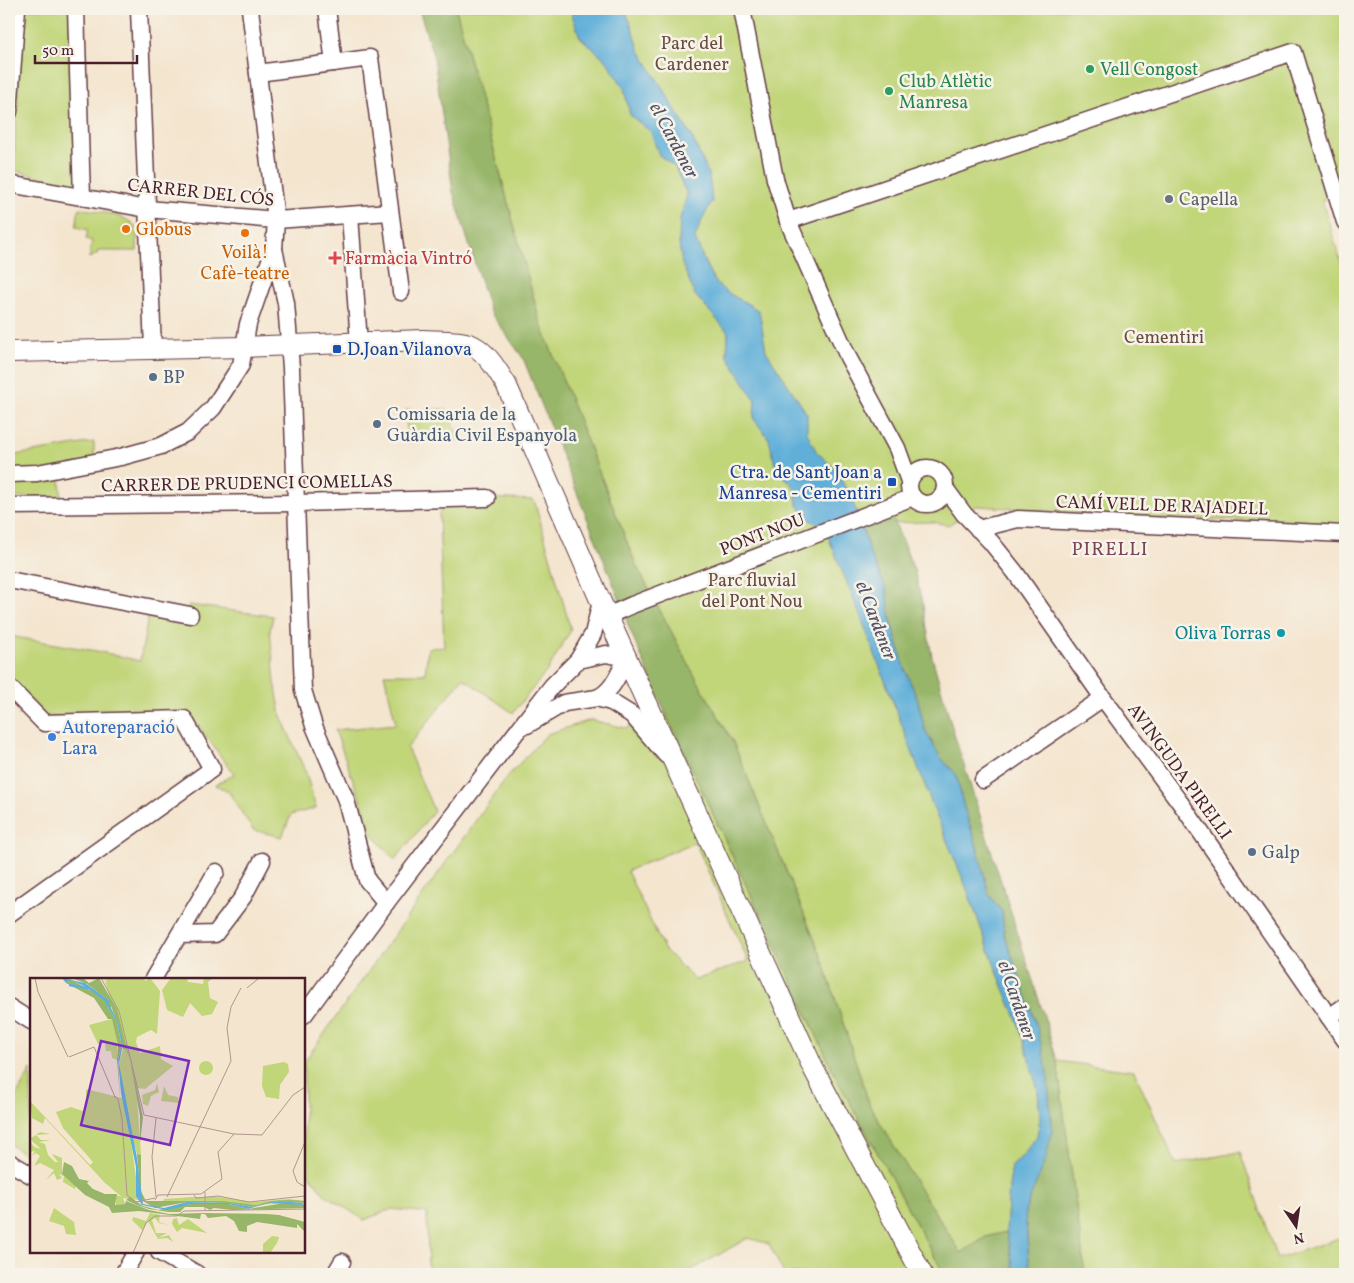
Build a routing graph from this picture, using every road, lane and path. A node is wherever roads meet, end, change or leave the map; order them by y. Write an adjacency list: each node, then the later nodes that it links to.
1 (17, 9): 9 (street)
2 (76, 9): 11 (street)
3 (139, 9): 12 (street)
4 (250, 9): 8 (street)
5 (327, 9): 7 (street)
6 (742, 9): 16 (street)
7 (334, 63): 8 (street); 13 (street)
8 (258, 73): 15 (street)
9 (9, 112)
10 (9, 184): 11 (street, CARRER DEL CÓS)
11 (82, 198): 12 (street, CARRER DEL CÓS)
12 (147, 209): 15 (street, CARRER DEL CÓS); 23 (street)
13 (390, 212): 14 (street, CARRER DEL CÓS); 19 (street)
14 (350, 215): 15 (street, CARRER DEL CÓS); 20 (street)
15 (276, 220): 18 (street)
16 (788, 221): 17 (street); 25 (street)
17 (1345, 222)
18 (274, 249): 21 (street); 22 (street)
19 (401, 292)
20 (359, 343): 21 (main road); 38 (main road)
21 (289, 346): 22 (main road); 33 (street)
22 (235, 348): 23 (main road); 27 (street)
23 (153, 349): 24 (main road)
24 (9, 352)
25 (897, 448): 26 (street); 28 (street)
26 (928, 468): 28 (street); 29 (street)
27 (9, 474)
28 (909, 481): 30 (street)
29 (945, 488): 32 (street); 35 (street, AVINGUDA PIRELLI)
30 (913, 497): 32 (street); 38 (street, PONT NOU)
31 (487, 498): 33 (street, CARRER DE PRUDENCI COMELLAS)
32 (934, 502): 35 (street, AVINGUDA PIRELLI)
33 (297, 503): 34 (street, CARRER DE PRUDENCI COMELLAS); 50 (street)
34 (9, 506)
35 (978, 529): 36 (street, CAMÍ VELL DE RAJADELL); 44 (street, AVINGUDA PIRELLI)
36 (1345, 534)
37 (9, 580): 39 (street)
38 (604, 609): 40 (main road); 41 (street)
39 (190, 615)
40 (627, 658): 41 (street); 43 (street); 46 (main road)
41 (578, 660): 45 (street)
42 (9, 687): 51 (street)
43 (598, 698): 45 (street); 46 (street)
44 (1103, 698): 47 (street); 57 (street, AVINGUDA PIRELLI)
45 (515, 734): 50 (street)
46 (676, 768): 66 (main road)
47 (983, 780)
48 (262, 861): 52 (street)
49 (216, 872): 52 (street)
50 (386, 903): 56 (street)
51 (9, 914)
52 (180, 935): 53 (street)
53 (154, 978)
54 (1345, 1006): 57 (street)
55 (9, 1007): 58 (street)
56 (305, 1014)
57 (1330, 1017): 59 (street, AVINGUDA PIRELLI)
58 (30, 1020)
59 (1345, 1040)
60 (9, 1162): 61 (street)
61 (30, 1174)
62 (135, 1253): 64 (street)
63 (161, 1253): 65 (street)
64 (123, 1274)
65 (197, 1274)
66 (922, 1274)

